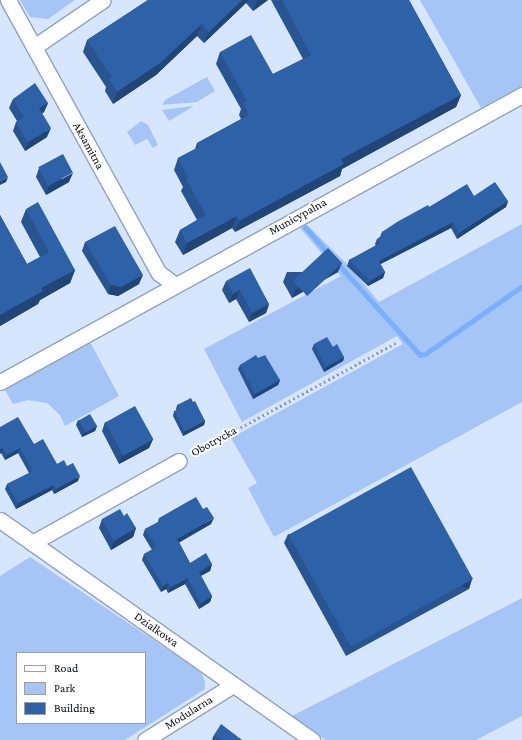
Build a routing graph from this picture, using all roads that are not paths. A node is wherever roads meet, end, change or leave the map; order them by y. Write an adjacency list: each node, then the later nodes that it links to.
1 (8, 0): 3 (street, Aksamitna)
2 (103, 0): 3 (street)
3 (34, 47): 5 (street, Aksamitna)
4 (522, 95): 5 (street, Municypalna)
5 (175, 285): 6 (street, Municypalna)
6 (0, 382)
7 (179, 461): 9 (street, Obotrycka)
8 (0, 520): 9 (street, Działkowa)
9 (32, 543): 10 (street, Działkowa)
10 (233, 685): 11 (street, Modularna); 12 (street, Działkowa)
11 (145, 740)
12 (312, 740)

